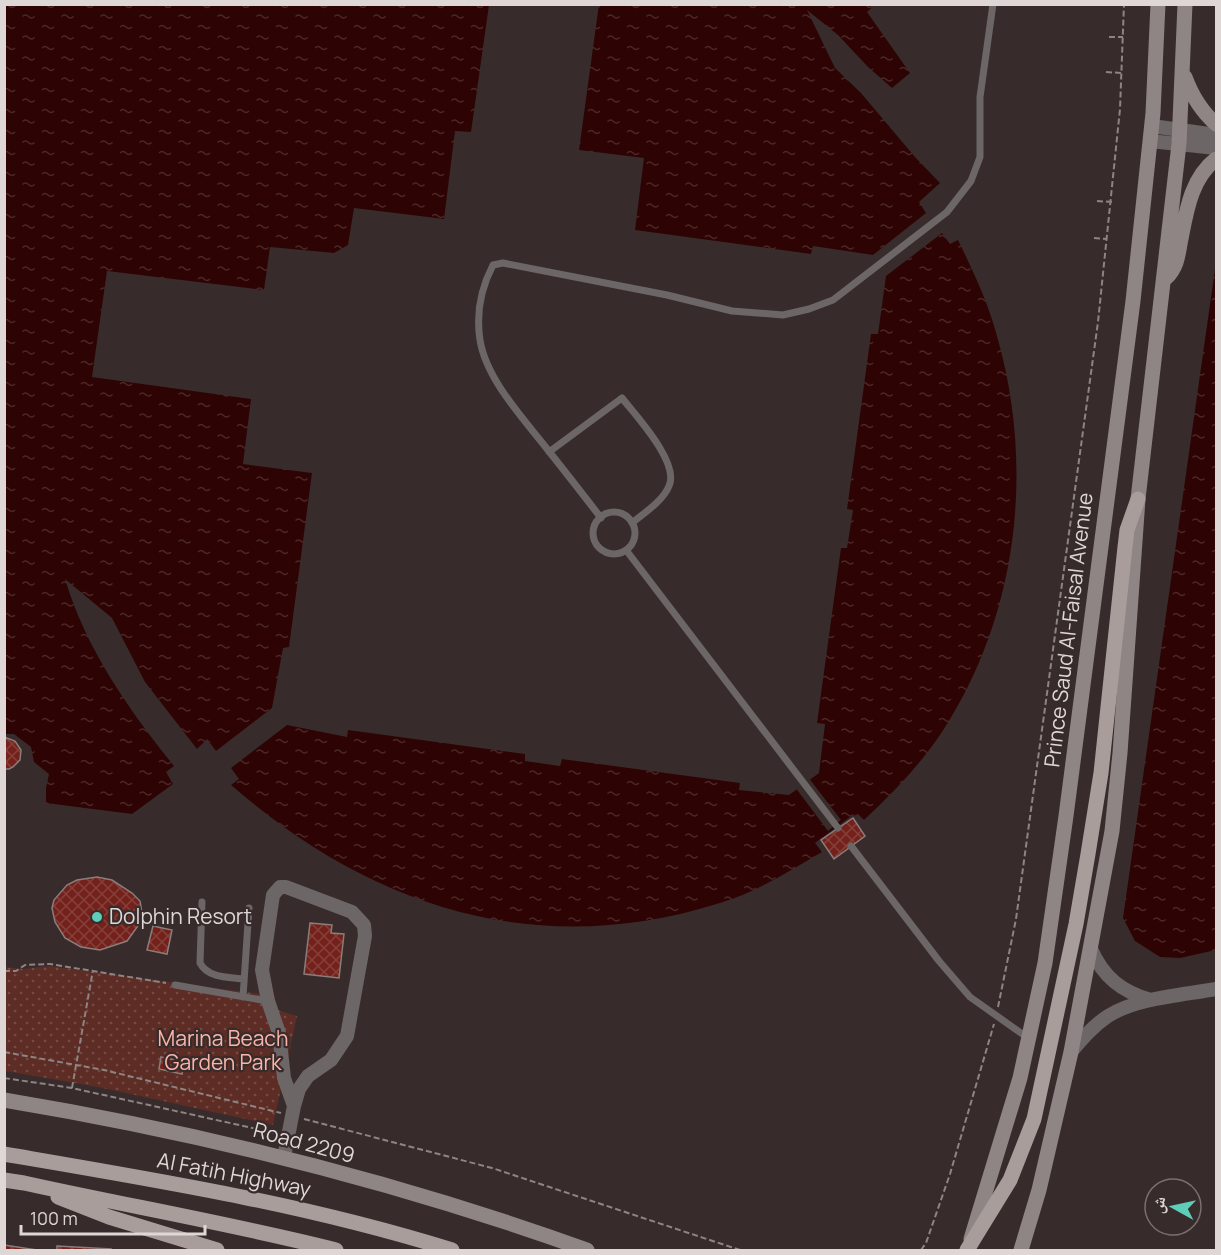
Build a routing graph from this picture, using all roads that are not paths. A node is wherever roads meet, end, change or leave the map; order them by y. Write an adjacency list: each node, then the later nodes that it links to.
1 (993, 4): 13 (lane)
2 (1158, 4): 6 (street, Prince Saud Al-Faisal Avenue)
3 (1185, 4): 4 (street)
4 (1184, 73): 5 (street); 8 (street)
5 (1216, 124)
6 (1152, 126): 8 (street); 9 (street, Prince Saud Al-Faisal Avenue)
7 (1216, 135): 8 (street)
8 (1180, 137): 9 (street); 10 (street); 12 (street)
9 (1150, 141): 29 (street, Prince Saud Al-Faisal Avenue)
10 (1216, 147)
11 (1216, 159): 12 (street)
12 (1164, 280): 14 (street)
13 (549, 452): 15 (lane); 16 (lane)
14 (1138, 499): 22 (street); 41 (main road)
15 (601, 518): 16 (lane); 17 (lane)
16 (632, 523): 17 (lane)
17 (626, 550): 18 (lane)
18 (838, 828)
19 (851, 846): 29 (lane)
20 (202, 902): 23 (lane)
21 (249, 908): 23 (lane)
22 (1091, 949): 27 (street); 30 (street)
23 (244, 979): 26 (lane)
24 (175, 985): 26 (lane)
25 (1216, 989): 27 (street)
26 (243, 997): 28 (lane)
27 (1151, 1000): 30 (street)
28 (268, 1001): 32 (street); 32 (street)
29 (1028, 1038): 41 (street, Prince Saud Al-Faisal Avenue)
30 (1071, 1052): 42 (street)
31 (4, 1100): 34 (street, Road 2209)
32 (293, 1111): 34 (street)
33 (4, 1154): 39 (main road, Al Fatih Highway)
34 (284, 1157): 40 (street, Road 2209)
35 (4, 1180): 36 (main road)
36 (24, 1183): 37 (main road); 38 (main road)
37 (217, 1251)
38 (336, 1251)
39 (452, 1251)
40 (587, 1251)
41 (967, 1251)
42 (1021, 1251)

